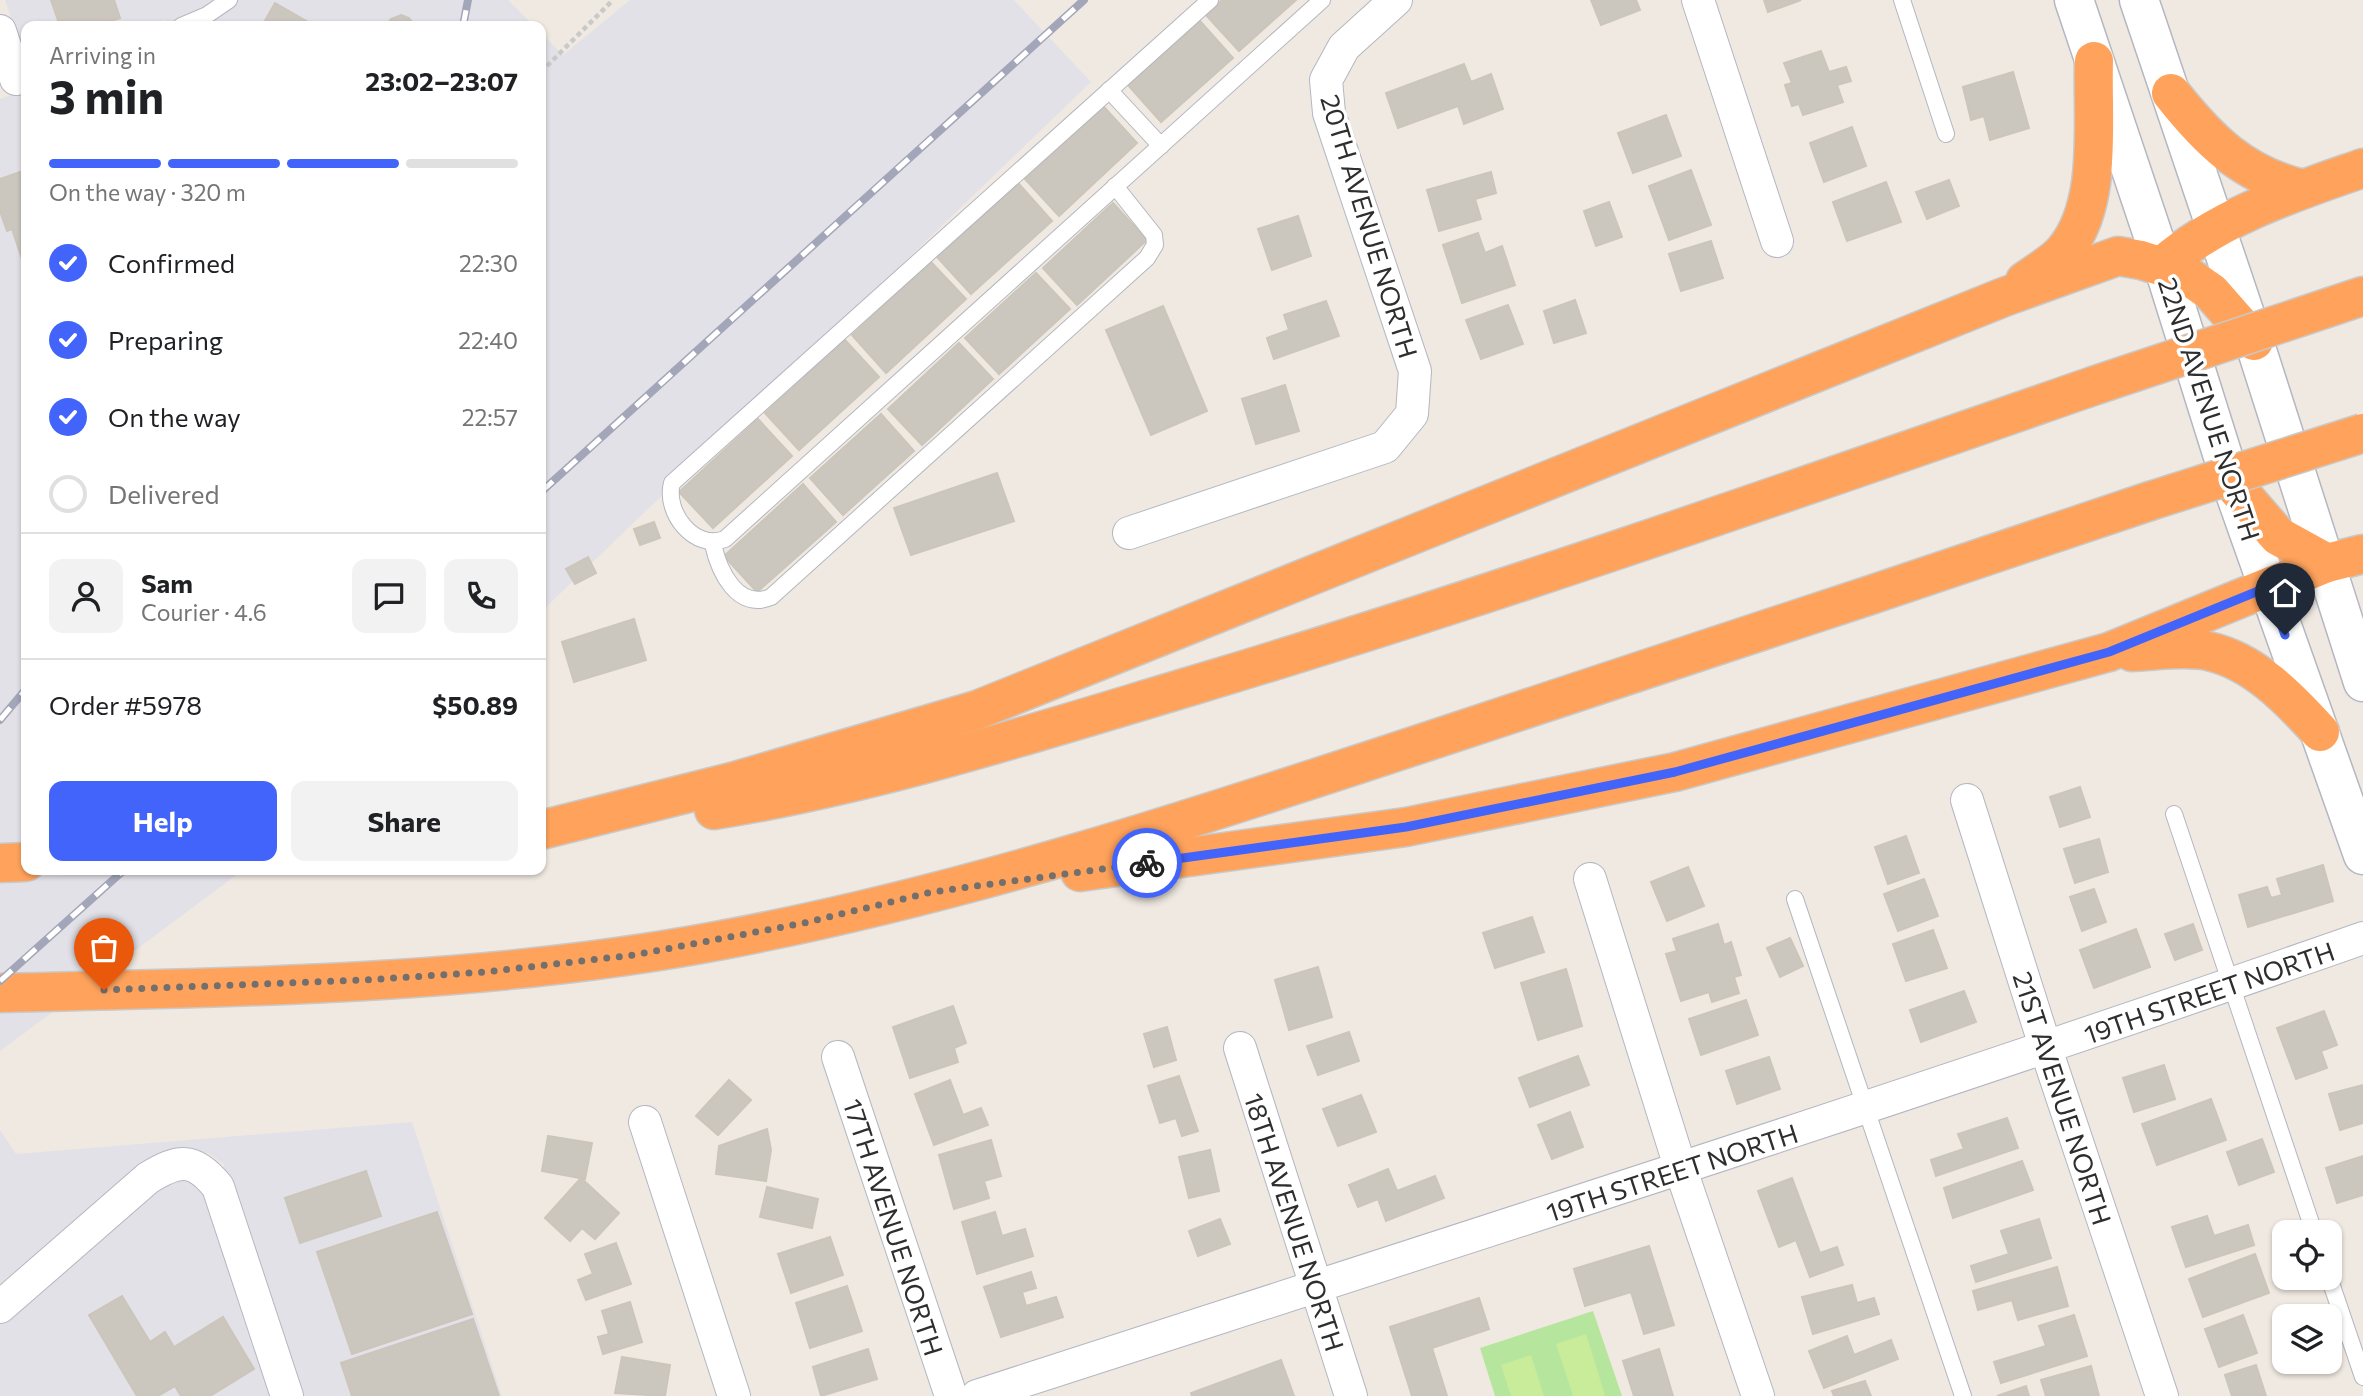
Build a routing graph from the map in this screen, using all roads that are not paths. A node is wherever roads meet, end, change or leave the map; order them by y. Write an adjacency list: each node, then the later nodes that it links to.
1 (229, 0): 9 (lane)
2 (1210, 0): 13 (lane)
3 (1322, 0): 16 (lane)
4 (1396, 0): 28 (street, 20TH AVENUE NORTH)
5 (1698, 0): 21 (street)
6 (1902, 0): 15 (lane)
7 (2074, 0): 11 (main road, 22ND AVENUE NORTH)
8 (2139, 0): 14 (main road)
9 (193, 21)
10 (0, 31): 12 (street)
11 (2094, 61): 22 (main road, 22ND AVENUE NORTH); 23 (highway)
12 (14, 80)
13 (1109, 90): 16 (lane); 29 (lane)
14 (2171, 93): 19 (highway); 20 (main road)
15 (1946, 134)
16 (1161, 146): 18 (lane)
17 (2363, 168): 19 (highway)
18 (1115, 186): 29 (lane); 29 (lane)
19 (2303, 189): 20 (highway)
20 (2217, 226): 22 (highway); 25 (main road)
21 (1777, 241)
22 (2163, 265): 23 (highway); 25 (highway); 27 (main road, 22ND AVENUE NORTH)
23 (2004, 297): 37 (highway)
24 (2349, 301): 38 (highway, bridge)
25 (2254, 341): 30 (main road)
26 (2363, 433): 43 (highway, bridge)
27 (2231, 482): 30 (highway); 31 (main road, 22ND AVENUE NORTH)
28 (1129, 533)
29 (713, 544)
30 (2345, 559): 31 (highway); 33 (main road)
31 (2268, 587): 32 (highway); 34 (main road, 22ND AVENUE NORTH)
32 (2109, 652): 34 (highway); 43 (highway)
33 (2363, 682)
34 (2320, 732): 39 (main road, 22ND AVENUE NORTH)
35 (1967, 800): 49 (street, 21ST AVENUE NORTH)
36 (2174, 814): 46 (lane)
37 (546, 829)
38 (546, 835)
39 (2363, 855)
40 (21, 862): 41 (highway)
41 (0, 863)
42 (1590, 879): 53 (street)
43 (932, 892): 47 (highway)
44 (1795, 899): 51 (lane)
45 (2363, 938): 46 (street, 19TH STREET NORTH)
46 (2231, 985): 49 (street, 19TH STREET NORTH); 54 (lane)
47 (0, 993)
48 (1240, 1048): 55 (street, 18TH AVENUE NORTH)
49 (2046, 1049): 51 (street, 19TH STREET NORTH); 66 (street, 21ST AVENUE NORTH)
50 (838, 1057): 61 (street, 17TH AVENUE NORTH)
51 (1866, 1109): 53 (street, 19TH STREET NORTH); 65 (lane)
52 (645, 1122): 60 (street)
53 (1681, 1170): 55 (street, 19TH STREET NORTH); 64 (street)
54 (2310, 1220)
55 (1314, 1287): 62 (street, 19TH STREET NORTH); 63 (street, 18TH AVENUE NORTH)
56 (2333, 1290): 58 (lane)
57 (0, 1307): 59 (street)
58 (2363, 1377)
59 (287, 1396)
60 (734, 1396)
61 (951, 1396)
62 (977, 1396)
63 (1351, 1396)
64 (1758, 1396)
65 (1963, 1396)
66 (2162, 1396)

